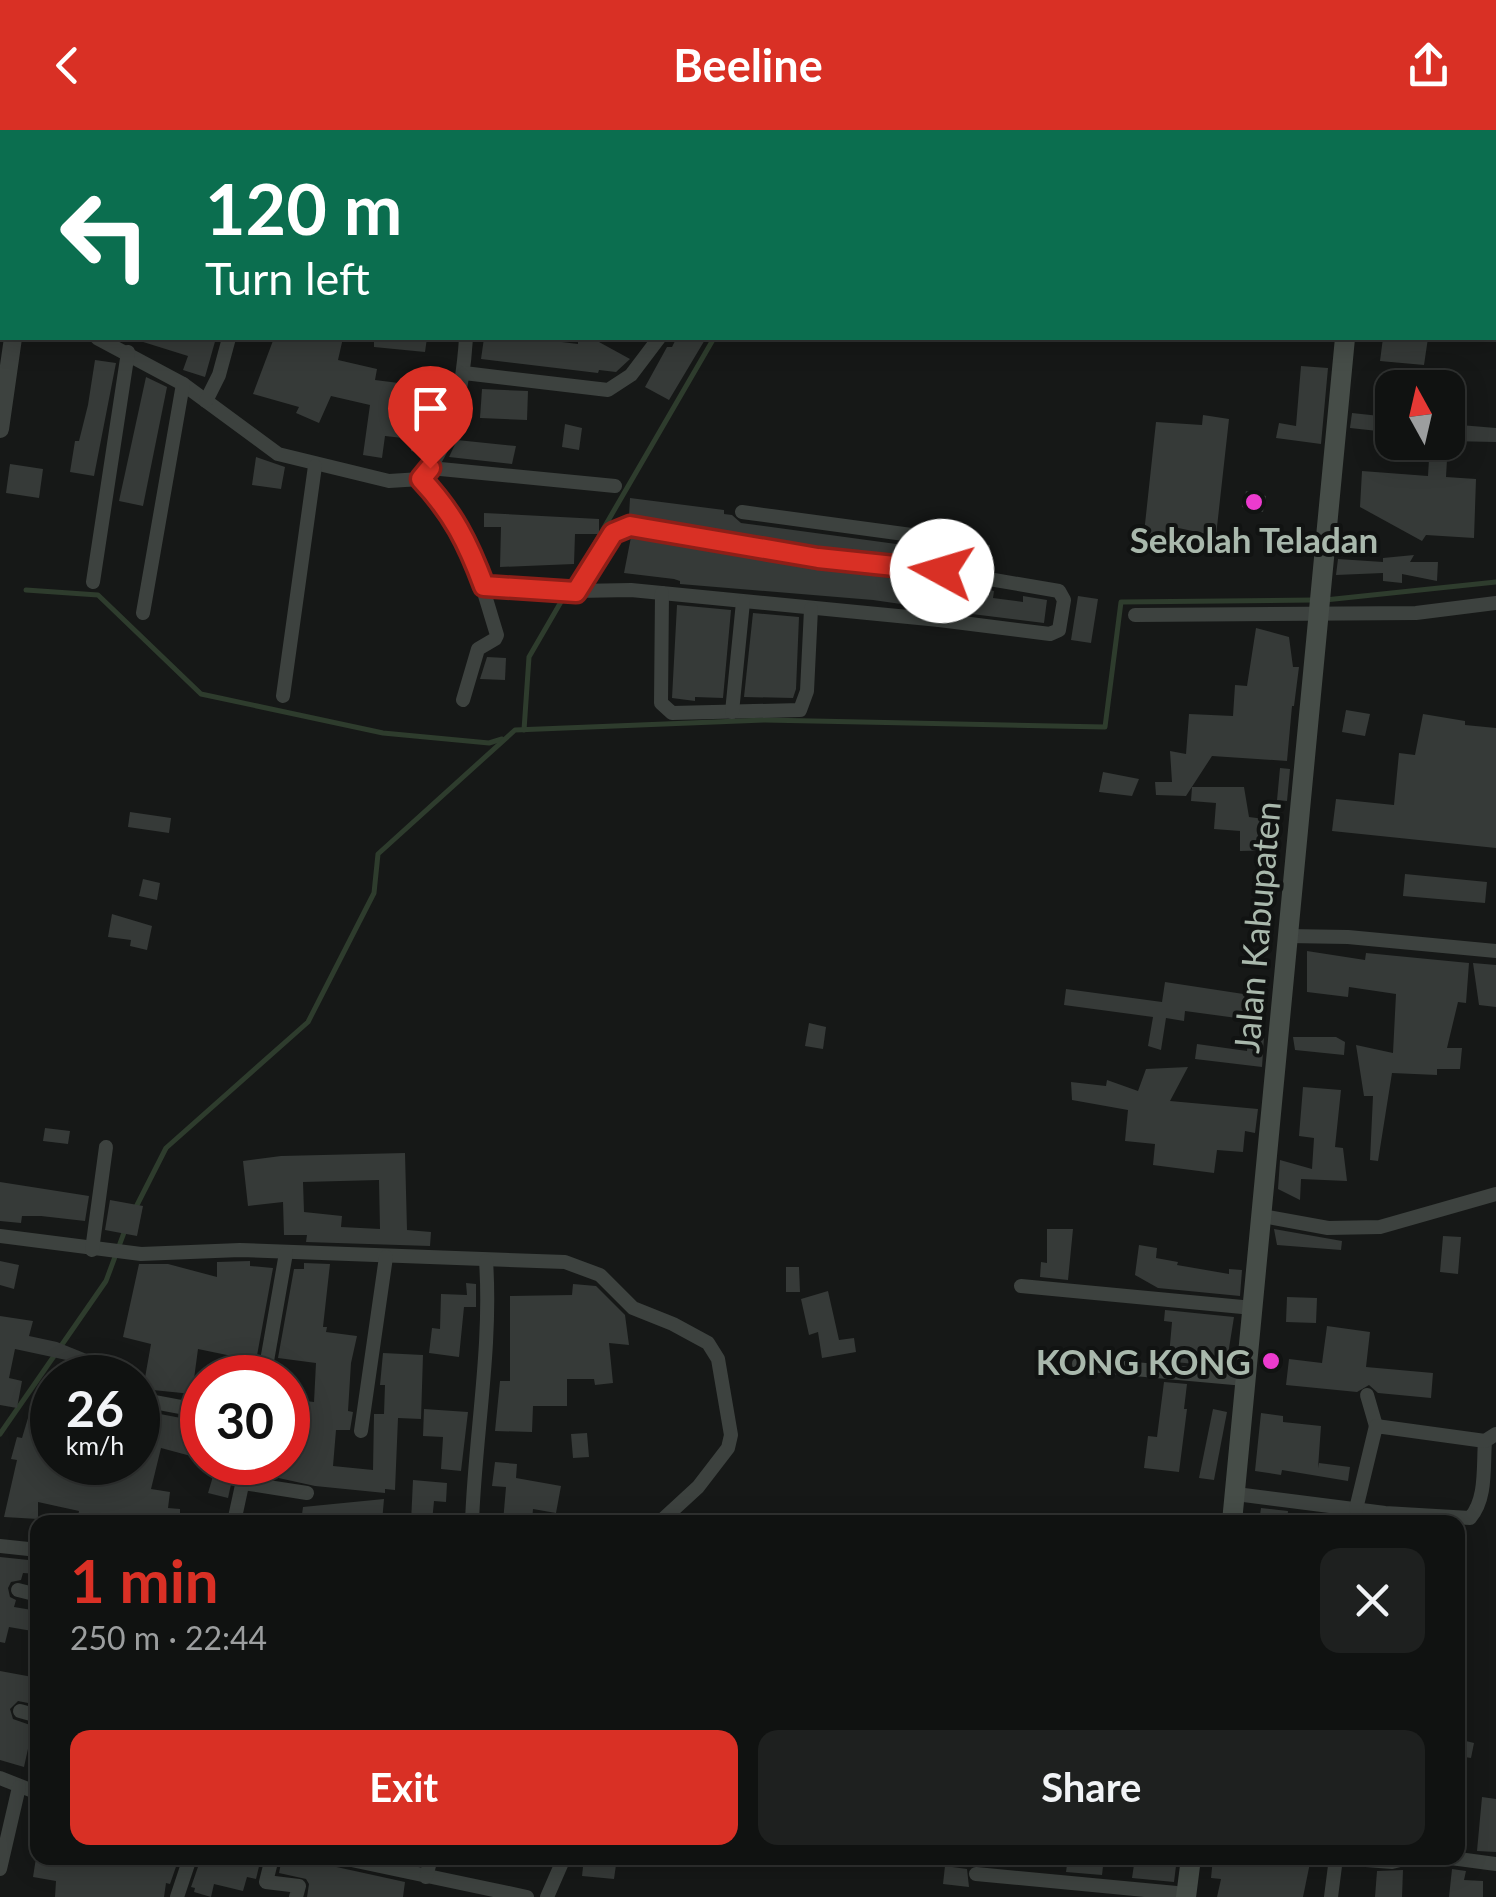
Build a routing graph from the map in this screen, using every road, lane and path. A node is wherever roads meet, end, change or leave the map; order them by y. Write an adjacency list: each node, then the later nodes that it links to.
1 (12, 340): 13 (street)
2 (107, 340): 8 (street)
3 (229, 340): 12 (street)
4 (466, 340): 10 (street)
5 (647, 340): 9 (street)
6 (658, 340): 9 (street)
7 (1345, 340): 25 (main road, Jalan Kabupaten)
8 (128, 352): 11 (street); 19 (street)
9 (647, 354): 10 (street)
10 (464, 372): 15 (street)
11 (183, 384): 12 (street); 27 (street)
12 (206, 402): 14 (street)
13 (0, 429)
14 (315, 466): 15 (street); 30 (street)
15 (425, 473): 16 (street); 20 (street)
16 (615, 486)
17 (742, 512): 18 (street)
18 (942, 571): 21 (street); 29 (street); 29 (street)
19 (94, 582)
20 (484, 586): 21 (street); 31 (street)
21 (566, 591): 22 (street)
22 (662, 593): 23 (street); 32 (street)
23 (743, 602): 26 (street); 32 (street)
24 (1496, 603): 25 (street)
25 (1320, 605): 28 (street); 33 (main road, Jalan Kabupaten)
26 (810, 609): 29 (street); 32 (street)
27 (144, 613)
28 (1134, 615)
29 (938, 620)
30 (283, 696)
31 (464, 700)
32 (732, 712)
33 (1288, 936): 34 (street); 37 (main road, Jalan Kabupaten)
34 (1496, 952)
35 (106, 1146): 39 (street)
36 (1496, 1194): 37 (street)
37 (1263, 1216): 44 (main road, Jalan Kabupaten)
38 (0, 1236): 39 (street)
39 (97, 1251): 40 (street)
40 (286, 1253): 41 (street); 45 (street)
41 (386, 1257): 42 (street); 50 (street)
42 (486, 1260): 58 (street); 59 (street)
43 (1021, 1286): 44 (street)
44 (1253, 1308): 47 (main road, Jalan Kabupaten)
45 (268, 1355)
46 (1080, 1364): 47 (street)
47 (1246, 1380): 55 (main road, Jalan Kabupaten)
48 (1367, 1395): 49 (street)
49 (1376, 1426): 51 (street); 56 (street)
50 (361, 1431)
51 (1490, 1438): 62 (street)
52 (243, 1485): 57 (street)
53 (256, 1485): 54 (street)
54 (307, 1493)
55 (1236, 1494): 56 (street); 60 (main road, Jalan Kabupaten)
56 (1356, 1509): 61 (street)
57 (236, 1515)
58 (472, 1515)
59 (668, 1515)
60 (1233, 1515)
61 (1375, 1515)
62 (1465, 1518)
63 (0, 1546): 64 (street)
64 (30, 1549)
65 (18, 1590): 66 (street)
66 (30, 1593)
67 (20, 1711): 68 (street)
68 (30, 1714)
69 (0, 1778): 70 (street)
70 (19, 1787): 71 (street); 81 (street)
71 (30, 1790)
72 (1465, 1860): 73 (street)
73 (1496, 1864)
74 (188, 1865): 85 (street)
75 (270, 1865): 86 (street)
76 (373, 1865): 83 (street)
77 (429, 1865): 83 (street)
78 (561, 1865): 88 (street)
79 (1190, 1865): 84 (main road)
80 (1337, 1865): 89 (street)
81 (0, 1870)
82 (976, 1874): 84 (street)
83 (426, 1877): 87 (street)
84 (1187, 1896)
85 (177, 1897)
86 (296, 1897)
87 (527, 1897)
88 (547, 1897)
89 (1331, 1897)

